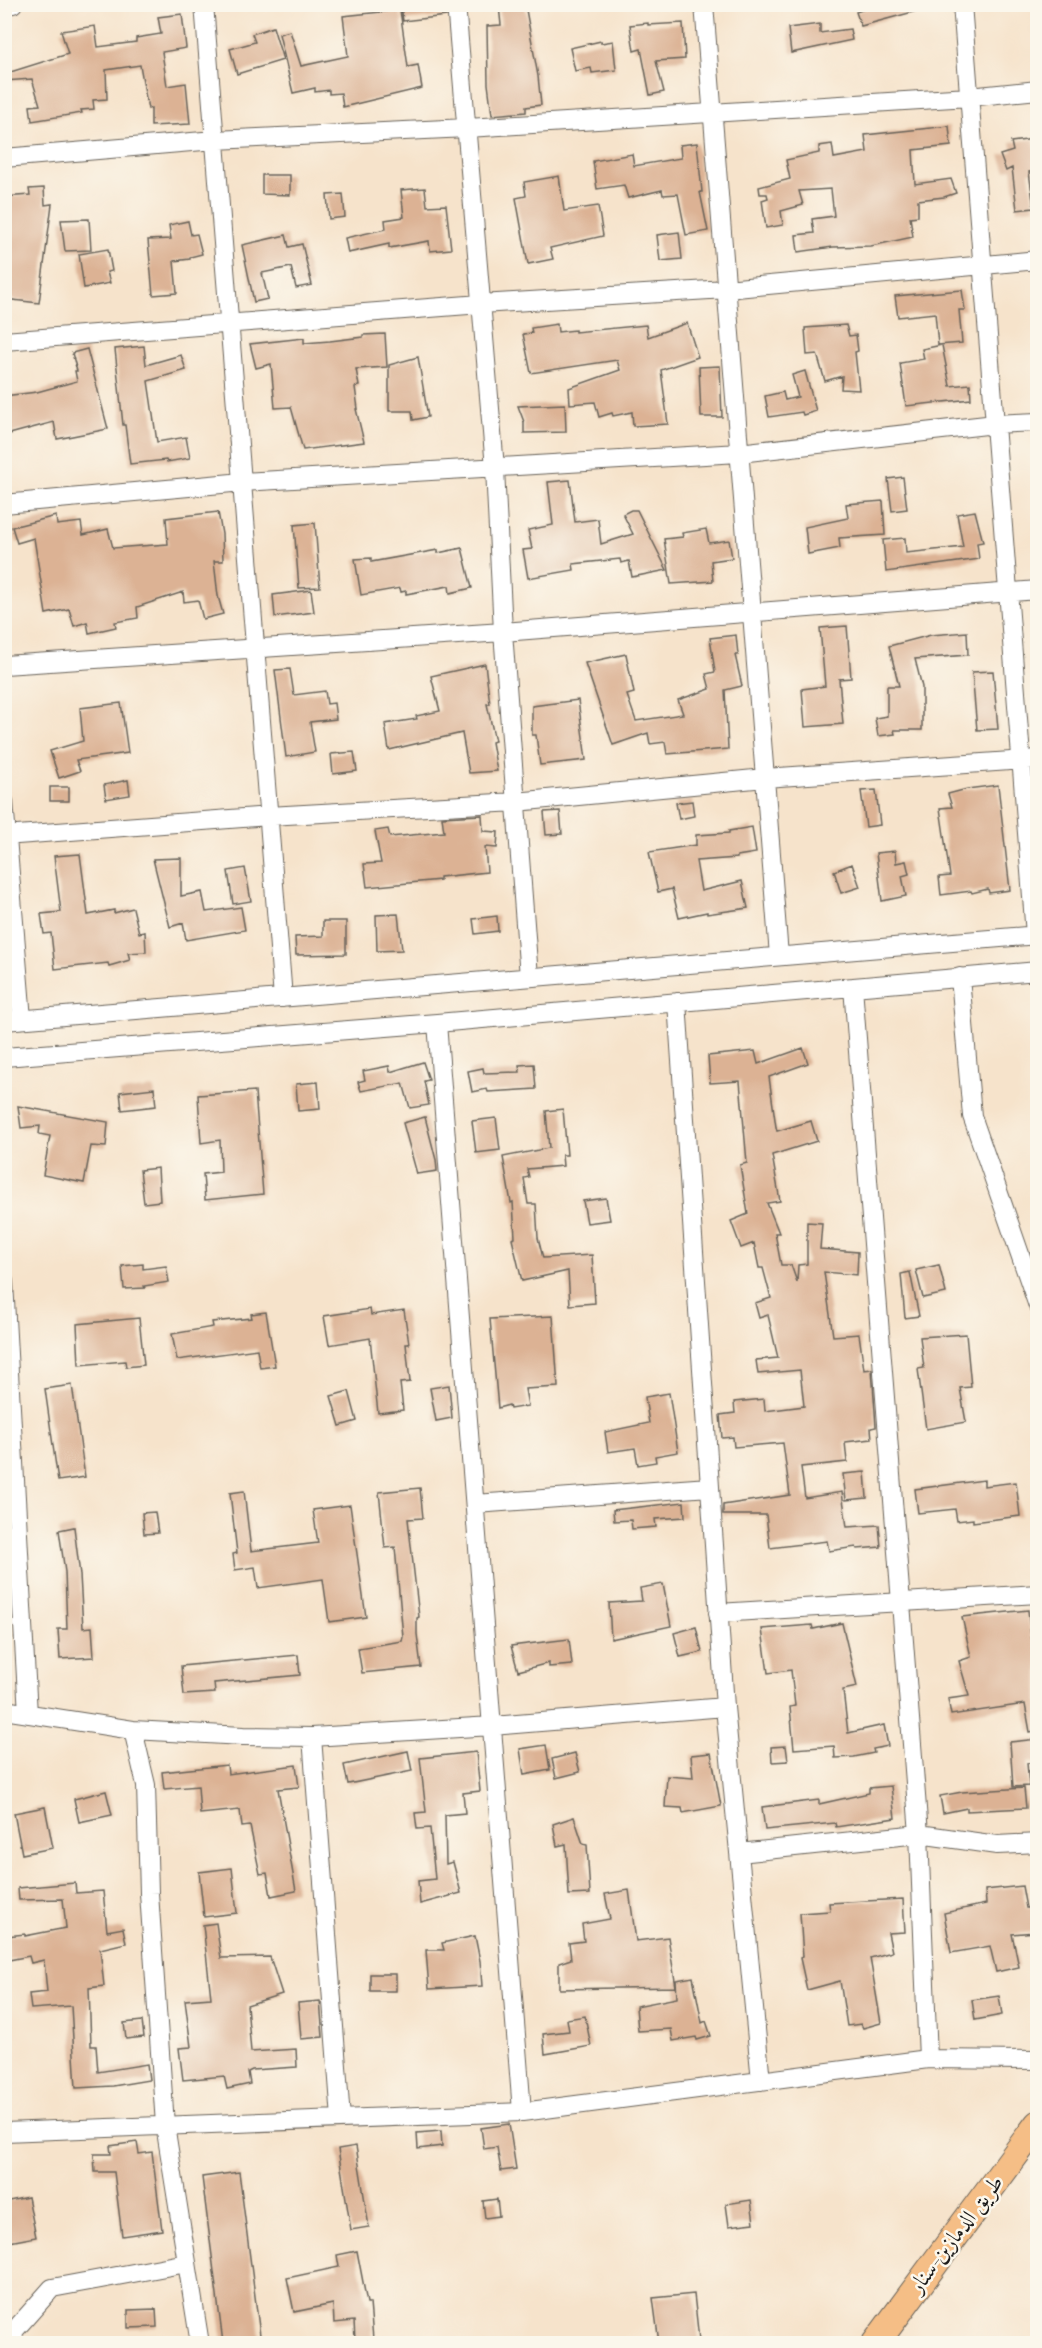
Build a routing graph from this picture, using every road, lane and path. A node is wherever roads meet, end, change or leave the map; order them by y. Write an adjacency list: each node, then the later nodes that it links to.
1 (13, 4): 6 (street)
2 (204, 4): 11 (street)
3 (456, 4): 10 (street)
4 (704, 4): 9 (street)
5 (962, 4): 8 (street)
6 (4, 5)
7 (1038, 90): 8 (street)
8 (969, 96): 9 (street); 14 (street)
9 (712, 111): 10 (street); 15 (street)
10 (467, 128): 11 (street); 16 (street)
11 (215, 140): 12 (street); 17 (street)
12 (4, 158)
13 (1038, 260): 14 (street)
14 (982, 265): 15 (street); 20 (street)
15 (726, 289): 16 (street); 21 (street)
16 (481, 304): 17 (street); 22 (street)
17 (230, 324): 18 (street); 23 (street)
18 (4, 341)
19 (1038, 422): 20 (street)
20 (995, 424): 21 (street); 26 (street)
21 (739, 453): 22 (street); 27 (street)
22 (495, 468): 23 (street); 28 (street)
23 (243, 482): 24 (street); 29 (street)
24 (4, 504)
25 (1038, 590): 26 (street)
26 (1008, 593): 27 (street); 31 (street)
27 (752, 613): 28 (street); 32 (street)
28 (503, 632): 29 (street); 34 (street)
29 (255, 646): 30 (street); 35 (street)
30 (4, 665)
31 (1029, 760): 32 (street); 37 (street)
32 (765, 778): 34 (street); 38 (street)
33 (4, 801): 36 (street)
34 (516, 802): 35 (street); 40 (street)
35 (269, 816): 36 (street); 43 (street)
36 (6, 836): 45 (street)
37 (1036, 935): 38 (street)
38 (779, 956): 40 (street)
39 (1038, 971): 41 (street)
40 (529, 977): 43 (street)
41 (960, 977): 42 (street); 49 (street)
42 (853, 987): 44 (street); 54 (street)
43 (283, 998): 45 (street)
44 (677, 1002): 46 (street); 50 (street)
45 (13, 1020)
46 (437, 1023): 47 (street); 51 (street)
47 (4, 1057)
48 (4, 1282): 52 (street)
49 (1038, 1306)
50 (709, 1487): 51 (street); 55 (street)
51 (475, 1504): 59 (street)
52 (11, 1512): 58 (street)
53 (1038, 1594): 54 (street)
54 (902, 1601): 55 (street); 62 (street)
55 (718, 1613): 56 (street)
56 (725, 1707): 59 (street); 64 (street)
57 (4, 1710): 58 (street)
58 (28, 1714): 60 (street)
59 (492, 1726): 61 (street); 68 (street)
60 (133, 1730): 61 (street); 71 (street)
61 (312, 1737): 69 (street)
62 (919, 1834): 63 (street); 64 (street); 65 (street)
63 (1038, 1842)
64 (739, 1853): 67 (street)
65 (928, 2059): 66 (street); 67 (street)
66 (1038, 2060)
67 (761, 2081): 68 (street)
68 (522, 2112): 69 (street)
69 (341, 2119): 71 (street)
70 (1038, 2124): 76 (highway, طريق الدمازين-سنار)
71 (165, 2125): 72 (street); 73 (street)
72 (4, 2132)
73 (187, 2263): 74 (street); 75 (street)
74 (15, 2343)
75 (200, 2343)
76 (875, 2343)

